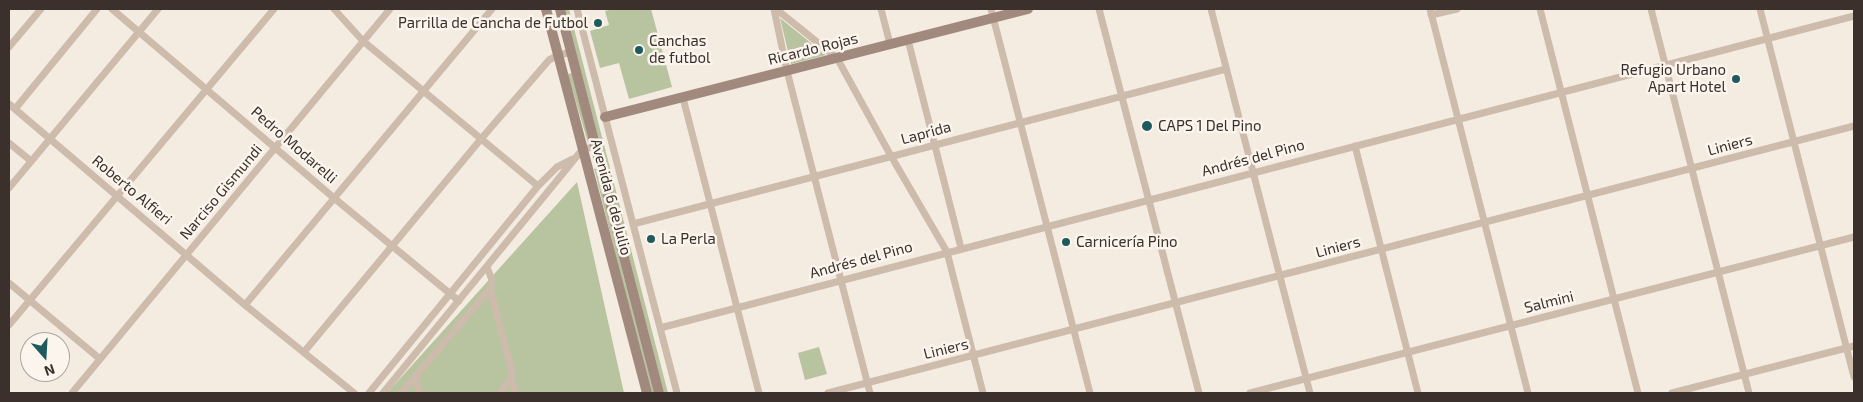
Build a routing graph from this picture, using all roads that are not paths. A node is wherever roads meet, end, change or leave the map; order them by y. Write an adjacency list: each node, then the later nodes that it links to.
1 (41, 9): 30 (street)
2 (98, 9): 42 (street)
3 (112, 9): 25 (street, Pedro Modarelli)
4 (158, 9): 25 (street)
5 (274, 9): 37 (street)
6 (334, 9): 28 (street)
7 (390, 9): 28 (street, Narciso Gismundi)
8 (492, 9): 38 (street)
9 (546, 9): 32 (main road, Avenida 6 de Julio)
10 (560, 9): 31 (main road, Avenida 6 de Julio)
11 (577, 9): 43 (street)
12 (775, 9): 33 (street); 36 (street)
13 (881, 9): 29 (street)
14 (1018, 9): 23 (main road, Ricardo Rojas)
15 (1028, 9): 23 (main road, Ricardo Rojas)
16 (1099, 9): 40 (street)
17 (1211, 9): 35 (street)
18 (1457, 9): 22 (street)
19 (1540, 9): 39 (street)
20 (1651, 9): 34 (street)
21 (1760, 9): 26 (street)
22 (1431, 12): 44 (street)
23 (993, 14): 27 (main road, Ricardo Rojas); 29 (main road, Ricardo Rojas); 45 (street)
24 (1854, 16): 26 (street, Andrés del Pino)
25 (139, 32): 37 (street, Pedro Modarelli); 47 (street)
26 (1768, 38): 34 (street, Andrés del Pino); 49 (street)
27 (908, 40): 29 (main road, Ricardo Rojas); 51 (street)
28 (363, 42): 38 (street); 54 (street, Narciso Gismundi)
29 (889, 43): 33 (main road, Ricardo Rojas)
30 (9, 47)
31 (571, 52): 32 (street); 52 (main road, Avenida 6 de Julio)
32 (559, 55): 48 (street); 55 (main road, Avenida 6 de Julio)
33 (835, 57): 36 (main road, Ricardo Rojas); 56 (street)
34 (1665, 65): 39 (street, Andrés del Pino); 58 (street)
35 (1226, 68): 40 (street, Laprida); 59 (street)
36 (786, 70): 41 (main road, Ricardo Rojas); 43 (main road, Ricardo Rojas); 60 (street)
37 (207, 89): 54 (street, Pedro Modarelli); 63 (street)
38 (424, 92): 48 (street); 65 (street)
39 (1561, 92): 44 (street, Andrés del Pino); 64 (street)
40 (1122, 96): 45 (street, Laprida); 66 (street)
41 (683, 98): 43 (main road, Ricardo Rojas); 67 (street)
42 (12, 107): 47 (street, Roberto Alfieri)
43 (605, 117): 69 (street)
44 (1458, 119): 53 (street, Andrés del Pino); 68 (street)
45 (1021, 122): 51 (street, Laprida); 70 (street)
46 (1854, 126): 49 (street, Liniers)
47 (50, 138): 57 (street); 63 (street, Roberto Alfieri)
48 (481, 139): 61 (street); 72 (street)
49 (1794, 142): 58 (street, Liniers); 73 (street)
50 (9, 143): 57 (street)
51 (935, 145): 56 (street, Laprida); 74 (street)
52 (595, 146): 55 (street); 115 (main road, Avenida 6 de Julio)
53 (1355, 146): 59 (street, Andrés del Pino); 75 (street)
54 (276, 148): 65 (street, Pedro Modarelli); 77 (street, Narciso Gismundi)
55 (580, 154): 61 (street); 78 (street); 114 (main road, Avenida 6 de Julio)
56 (891, 156): 60 (street, Laprida); 76 (street)
57 (31, 161): 62 (street)
58 (1692, 169): 64 (street, Liniers); 79 (street)
59 (1253, 172): 66 (street, Andrés del Pino); 80 (street)
60 (814, 177): 67 (street, Laprida); 81 (street)
61 (538, 186): 84 (street)
62 (9, 188)
63 (118, 196): 77 (street, Roberto Alfieri); 86 (street)
64 (1588, 196): 68 (street, Liniers); 85 (street)
65 (334, 198): 72 (street, Pedro Modarelli); 89 (street)
66 (1149, 200): 70 (street, Andrés del Pino); 88 (street)
67 (710, 204): 69 (street, Laprida); 90 (street)
68 (1484, 222): 75 (street, Liniers); 92 (street)
69 (633, 224): 93 (street)
70 (1048, 226): 74 (street, Andrés del Pino); 94 (street)
71 (1854, 237): 73 (street, Salmini)
72 (393, 245): 84 (street, Pedro Modarelli); 96 (street)
73 (1820, 246): 79 (street, Salmini); 95 (street)
74 (961, 248): 76 (street, Andrés del Pino)
75 (1381, 249): 80 (street, Liniers); 97 (street)
76 (947, 252): 81 (street, Andrés del Pino); 98 (street)
77 (187, 254): 89 (street, Roberto Alfieri); 99 (street, Narciso Gismundi)
78 (487, 267): 83 (street); 87 (street)
79 (1718, 272): 85 (street, Salmini); 100 (street)
80 (1280, 276): 88 (street, Liniers); 104 (street)
81 (841, 280): 90 (street, Andrés del Pino); 105 (street)
82 (9, 282): 86 (street)
83 (490, 288): 101 (street); 103 (street)
84 (450, 293): 87 (street, Pedro Modarelli); 108 (street)
85 (1614, 299): 92 (street, Salmini); 127 (street)
86 (30, 300): 91 (street); 99 (street)
87 (459, 301): 109 (street)
88 (1176, 303): 94 (street, Liniers); 122 (street)
89 (245, 305): 96 (street, Roberto Alfieri)
90 (737, 307): 93 (street, Andrés del Pino); 117 (street)
91 (9, 325)
92 (1511, 326): 97 (street, Salmini); 126 (street)
93 (660, 328): 116 (street)
94 (1074, 329): 98 (street, Liniers); 121 (street)
95 (1850, 347): 100 (street); 102 (street)
96 (304, 352): 107 (street, Roberto Alfieri)
97 (1408, 352): 104 (street, Salmini); 125 (street)
98 (973, 356): 105 (street, Liniers); 120 (street)
99 (100, 360): 106 (street, Narciso Gismundi)
100 (1744, 374): 128 (street); 129 (street)
101 (415, 377): 110 (street); 111 (street)
102 (1854, 377)
103 (511, 378): 112 (street); 113 (street)
104 (1306, 379): 123 (street, Salmini); 124 (street)
105 (867, 383): 118 (street, Liniers); 119 (street)
106 (72, 393)
107 (354, 393)
108 (369, 393)
109 (383, 393)
110 (401, 393)
111 (420, 393)
112 (500, 393)
113 (516, 393)
114 (647, 393)
115 (659, 393)
116 (677, 393)
117 (759, 393)
118 (828, 393)
119 (870, 393)
120 (983, 393)
121 (1090, 393)
122 (1199, 393)
123 (1250, 393)
124 (1310, 393)
125 (1418, 393)
126 (1528, 393)
127 (1638, 393)
128 (1672, 393)
129 (1749, 393)

